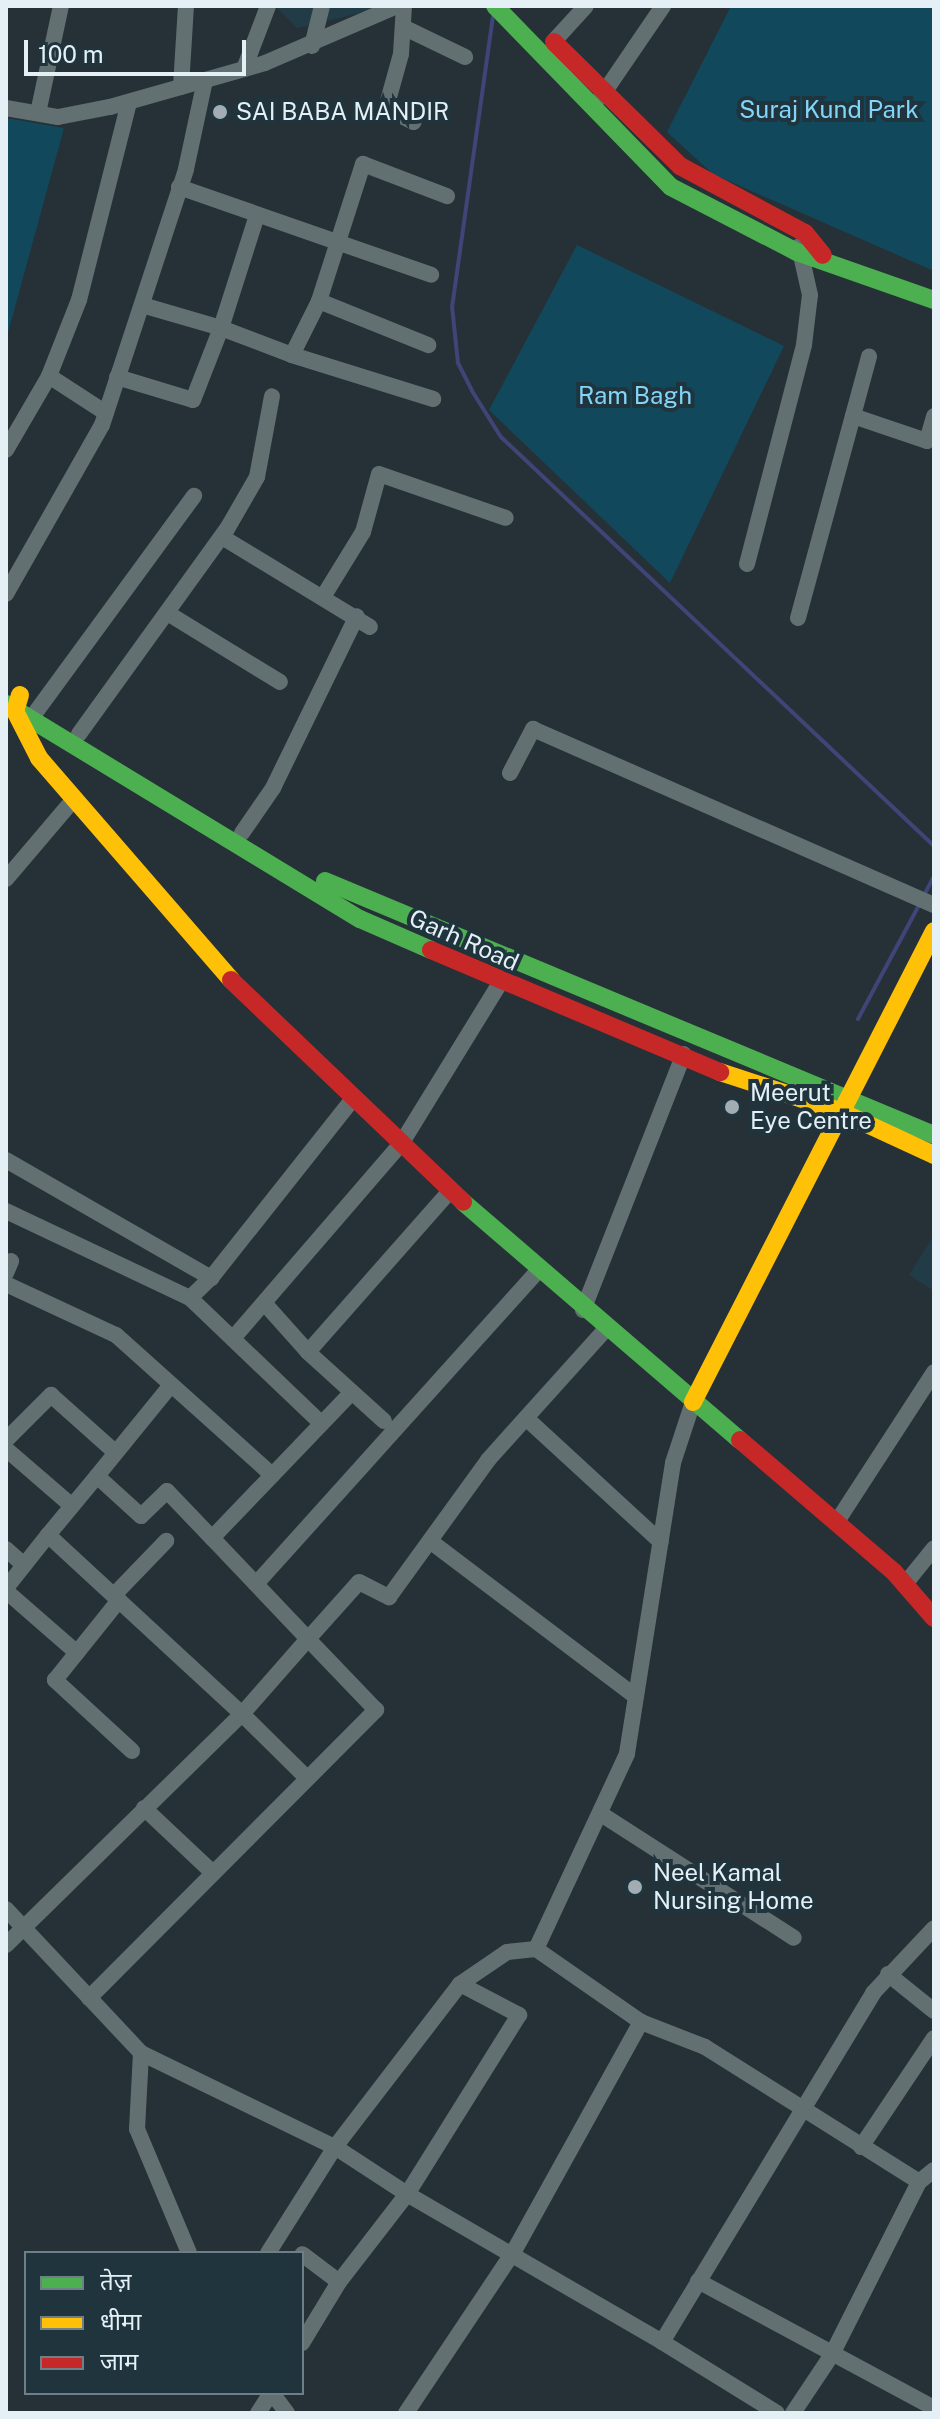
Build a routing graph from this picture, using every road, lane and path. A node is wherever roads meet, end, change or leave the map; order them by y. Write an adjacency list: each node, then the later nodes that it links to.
1 (61, 6): 20 (street)
2 (186, 6): 16 (street)
3 (268, 6): 14 (street)
4 (322, 6): 12 (street)
5 (397, 6): 12 (street)
6 (404, 6): 10 (street)
7 (586, 6): 11 (street)
8 (663, 6): 17 (street)
9 (506, 8): 11 (street); 17 (street)
10 (403, 27): 13 (street); 21 (street)
11 (554, 41): 17 (street)
12 (312, 46): 14 (street)
13 (465, 57)
14 (244, 69): 15 (street)
15 (205, 80): 16 (street); 22 (street)
16 (181, 87): 18 (street)
17 (599, 100): 25 (street); 27 (street)
18 (129, 102): 20 (street); 37 (street)
19 (6, 108): 20 (street)
20 (38, 113)
21 (414, 122)
22 (179, 187): 24 (street); 32 (street)
23 (447, 196): 26 (street)
24 (257, 215): 26 (street); 33 (street)
25 (805, 233): 27 (street); 28 (street)
26 (337, 241): 29 (street); 31 (street)
27 (797, 252): 28 (street); 48 (street)
28 (823, 255): 30 (street)
29 (431, 275)
30 (934, 300)
31 (319, 301): 34 (street); 35 (street)
32 (142, 305): 33 (street); 38 (street)
33 (221, 328): 35 (street); 38 (street)
34 (428, 345)
35 (292, 355): 40 (street)
36 (869, 356): 42 (street)
37 (49, 376): 41 (street); 44 (street)
38 (117, 377): 41 (street)
39 (272, 396): 47 (street)
40 (433, 399)
41 (106, 413): 49 (street)
42 (853, 416): 43 (street); 53 (street)
43 (934, 416)
44 (6, 450)
45 (194, 496): 56 (street)
46 (506, 518): 50 (street)
47 (222, 537): 50 (street); 51 (street)
48 (747, 564)
49 (6, 594)
50 (323, 597): 52 (street)
51 (169, 614): 55 (street); 57 (street)
52 (357, 616): 54 (street); 61 (street)
53 (798, 618)
54 (370, 627)
55 (280, 682)
56 (18, 710): 57 (street, Garh Road); 59 (street); 60 (street, Garh Road)
57 (79, 734): 60 (street, Garh Road)
58 (510, 773): 64 (street)
59 (74, 799): 62 (street); 71 (street)
60 (197, 816): 61 (street, Garh Road); 63 (street, Garh Road)
61 (242, 833): 63 (street, Garh Road)
62 (6, 879)
63 (324, 890): 65 (street, Garh Road); 66 (street, Garh Road)
64 (934, 905)
65 (395, 913): 66 (street); 69 (street, Garh Road)
66 (387, 931): 68 (street, Garh Road)
67 (934, 931): 72 (street)
68 (500, 983): 70 (street, Garh Road); 76 (street)
69 (690, 1037): 70 (street); 72 (street, Garh Road)
70 (682, 1059): 72 (street, Garh Road); 86 (street)
71 (353, 1099): 76 (street); 82 (street)
72 (843, 1103): 73 (street, Garh Road); 74 (street, Garh Road); 93 (street)
73 (887, 1112): 74 (street); 75 (street, Garh Road)
74 (879, 1130): 77 (street, Garh Road)
75 (934, 1135)
76 (401, 1144): 79 (street); 85 (street)
77 (934, 1155)
78 (6, 1160): 82 (street)
79 (450, 1191): 81 (street); 89 (street)
80 (6, 1211): 84 (street)
81 (538, 1271): 86 (street); 112 (street)
82 (211, 1278): 84 (street)
83 (6, 1284): 91 (street)
84 (190, 1298): 88 (street)
85 (266, 1305): 88 (street); 89 (street)
86 (583, 1310): 87 (street)
87 (606, 1329): 93 (street); 94 (street)
88 (235, 1336): 96 (street)
89 (308, 1352): 92 (street)
90 (934, 1372): 103 (street)
91 (171, 1385): 99 (street); 100 (street)
92 (352, 1392): 95 (street); 96 (street)
93 (693, 1402): 103 (street); 108 (street)
94 (526, 1418): 107 (street); 108 (street)
95 (384, 1421)
96 (321, 1423): 100 (street)
97 (6, 1440): 99 (street)
98 (6, 1449): 102 (street)
99 (115, 1452): 101 (street)
100 (272, 1475): 105 (street)
101 (97, 1476): 102 (street); 105 (street)
102 (72, 1506): 104 (street)
103 (836, 1523): 113 (street)
104 (48, 1535): 111 (street); 115 (street)
105 (212, 1538): 112 (street)
106 (166, 1541): 115 (street)
107 (430, 1541): 117 (street); 119 (street)
108 (661, 1542): 119 (street)
109 (934, 1548): 113 (street)
110 (6, 1549): 111 (street)
111 (24, 1565): 114 (street)
112 (256, 1584): 117 (street)
113 (905, 1584): 116 (street)
114 (6, 1590): 118 (street)
115 (119, 1600): 118 (street); 120 (street)
116 (934, 1618)
117 (308, 1639): 120 (street); 122 (street)
118 (77, 1653): 121 (street)
119 (636, 1697): 124 (street)
120 (242, 1714): 122 (street); 123 (street)
121 (132, 1751)
122 (307, 1778): 125 (street)
123 (144, 1808): 125 (street); 127 (street)
124 (601, 1814): 129 (street); 131 (street)
125 (213, 1873): 134 (street)
126 (6, 1909): 127 (street)
127 (21, 1926): 130 (street); 134 (street)
128 (934, 1928): 132 (street)
129 (794, 1938)
130 (6, 1945)
131 (536, 1949): 133 (street); 136 (street)
132 (888, 1974): 135 (street); 139 (street)
133 (460, 1984): 140 (street); 144 (street)
134 (89, 1998): 138 (street)
135 (934, 2011)
136 (641, 2022): 139 (street); 149 (street)
137 (934, 2038): 141 (street)
138 (141, 2053): 140 (street); 146 (street)
139 (802, 2112): 141 (street); 151 (street)
140 (335, 2147): 144 (street); 145 (street)
141 (861, 2147): 143 (street)
142 (934, 2170): 143 (street)
143 (919, 2182): 155 (street)
144 (407, 2194): 149 (street); 152 (street)
145 (279, 2237): 147 (street); 148 (street)
146 (188, 2251)
147 (269, 2251)
148 (297, 2251)
149 (514, 2251): 154 (street); 161 (street)
150 (304, 2256): 152 (street)
151 (698, 2281): 154 (street); 155 (street)
152 (339, 2282): 153 (street)
153 (304, 2340)
154 (662, 2342): 162 (street)
155 (831, 2356): 158 (street); 163 (street)
156 (270, 2395): 159 (street)
157 (273, 2395): 160 (street)
158 (934, 2408)
159 (258, 2413)
160 (287, 2413)
161 (406, 2413)
162 (777, 2413)
163 (793, 2413)

